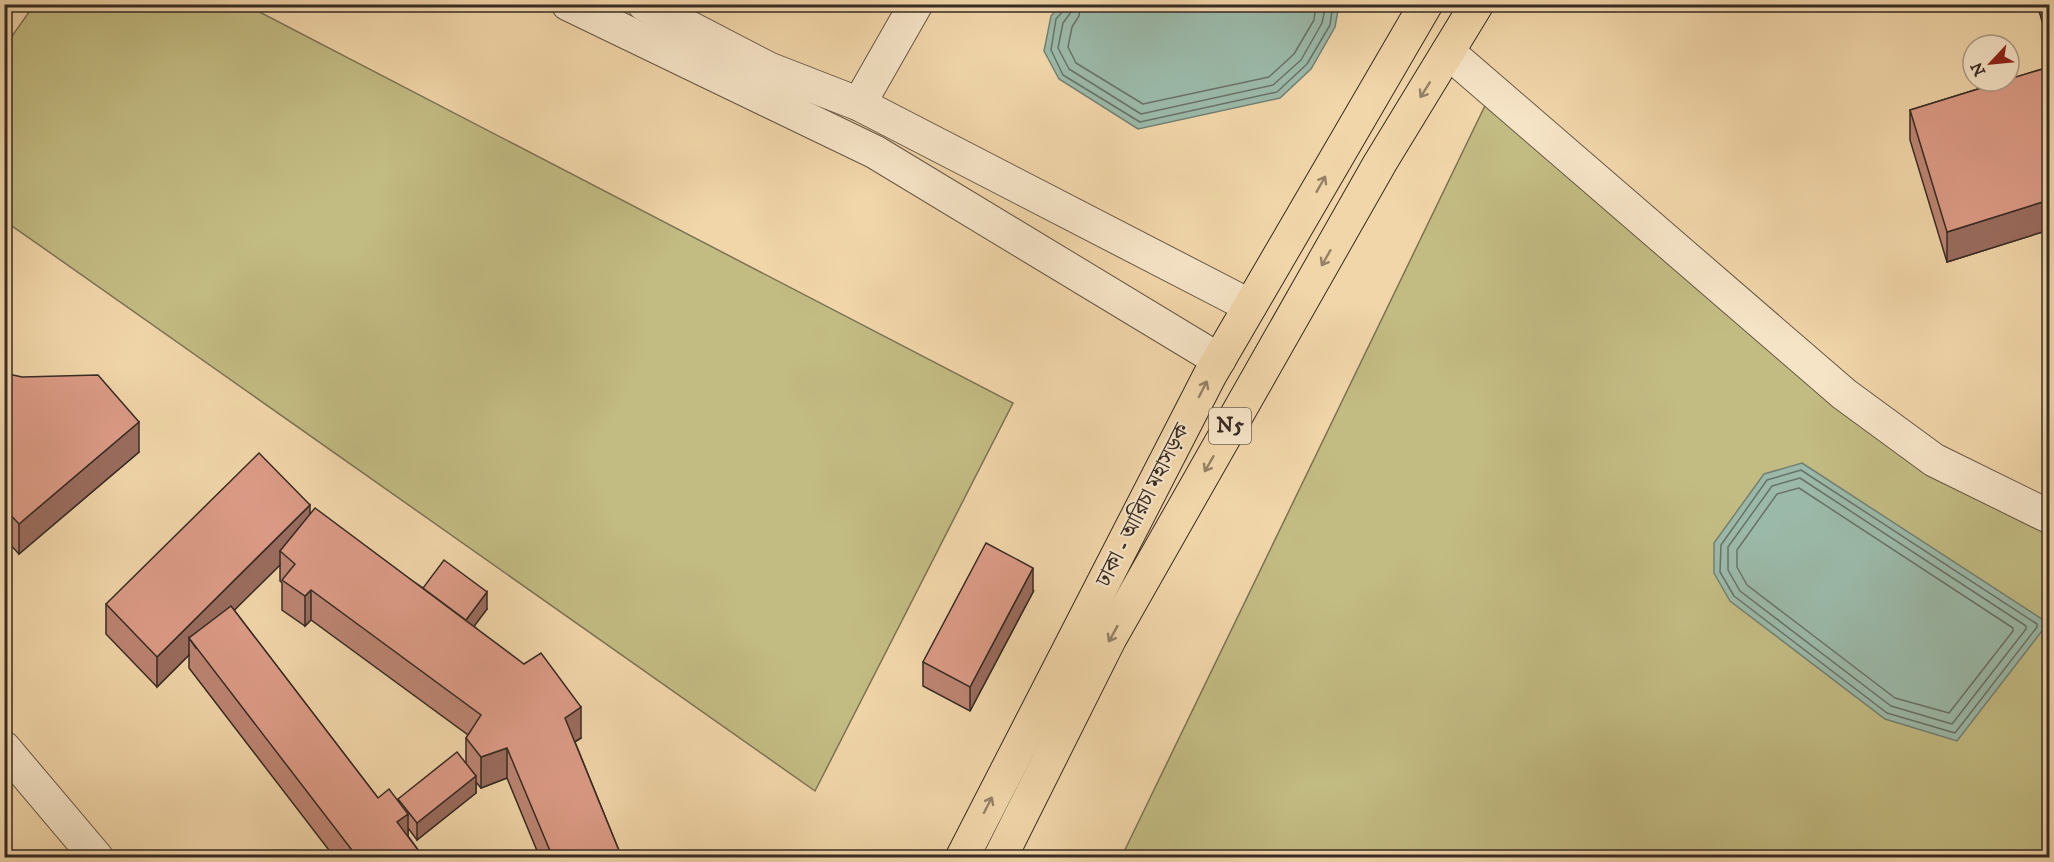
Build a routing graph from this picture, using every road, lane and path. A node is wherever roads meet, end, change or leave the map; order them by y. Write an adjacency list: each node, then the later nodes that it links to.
1 (568, 4): 9 (street)
2 (644, 4): 7 (street)
3 (916, 4): 7 (street)
4 (1426, 4): 8 (highway, ঢাকা - আরিচা মহাসড়ক / N5, one-way to 4)
5 (1477, 4): 6 (highway, N5)
6 (1448, 52): 10 (street); 14 (highway, N5, one-way to 14)
7 (859, 104): 8 (street)
8 (1250, 306): 9 (highway, ঢাকা - আরিচা মহাসড়ক / N5)
9 (1219, 360): 13 (highway, ঢাকা - আরিচা মহাসড়ক / N5, one-way to 9)
10 (2049, 517)
11 (4, 748): 12 (street)
12 (97, 858)
13 (962, 858)
14 (1000, 858)

